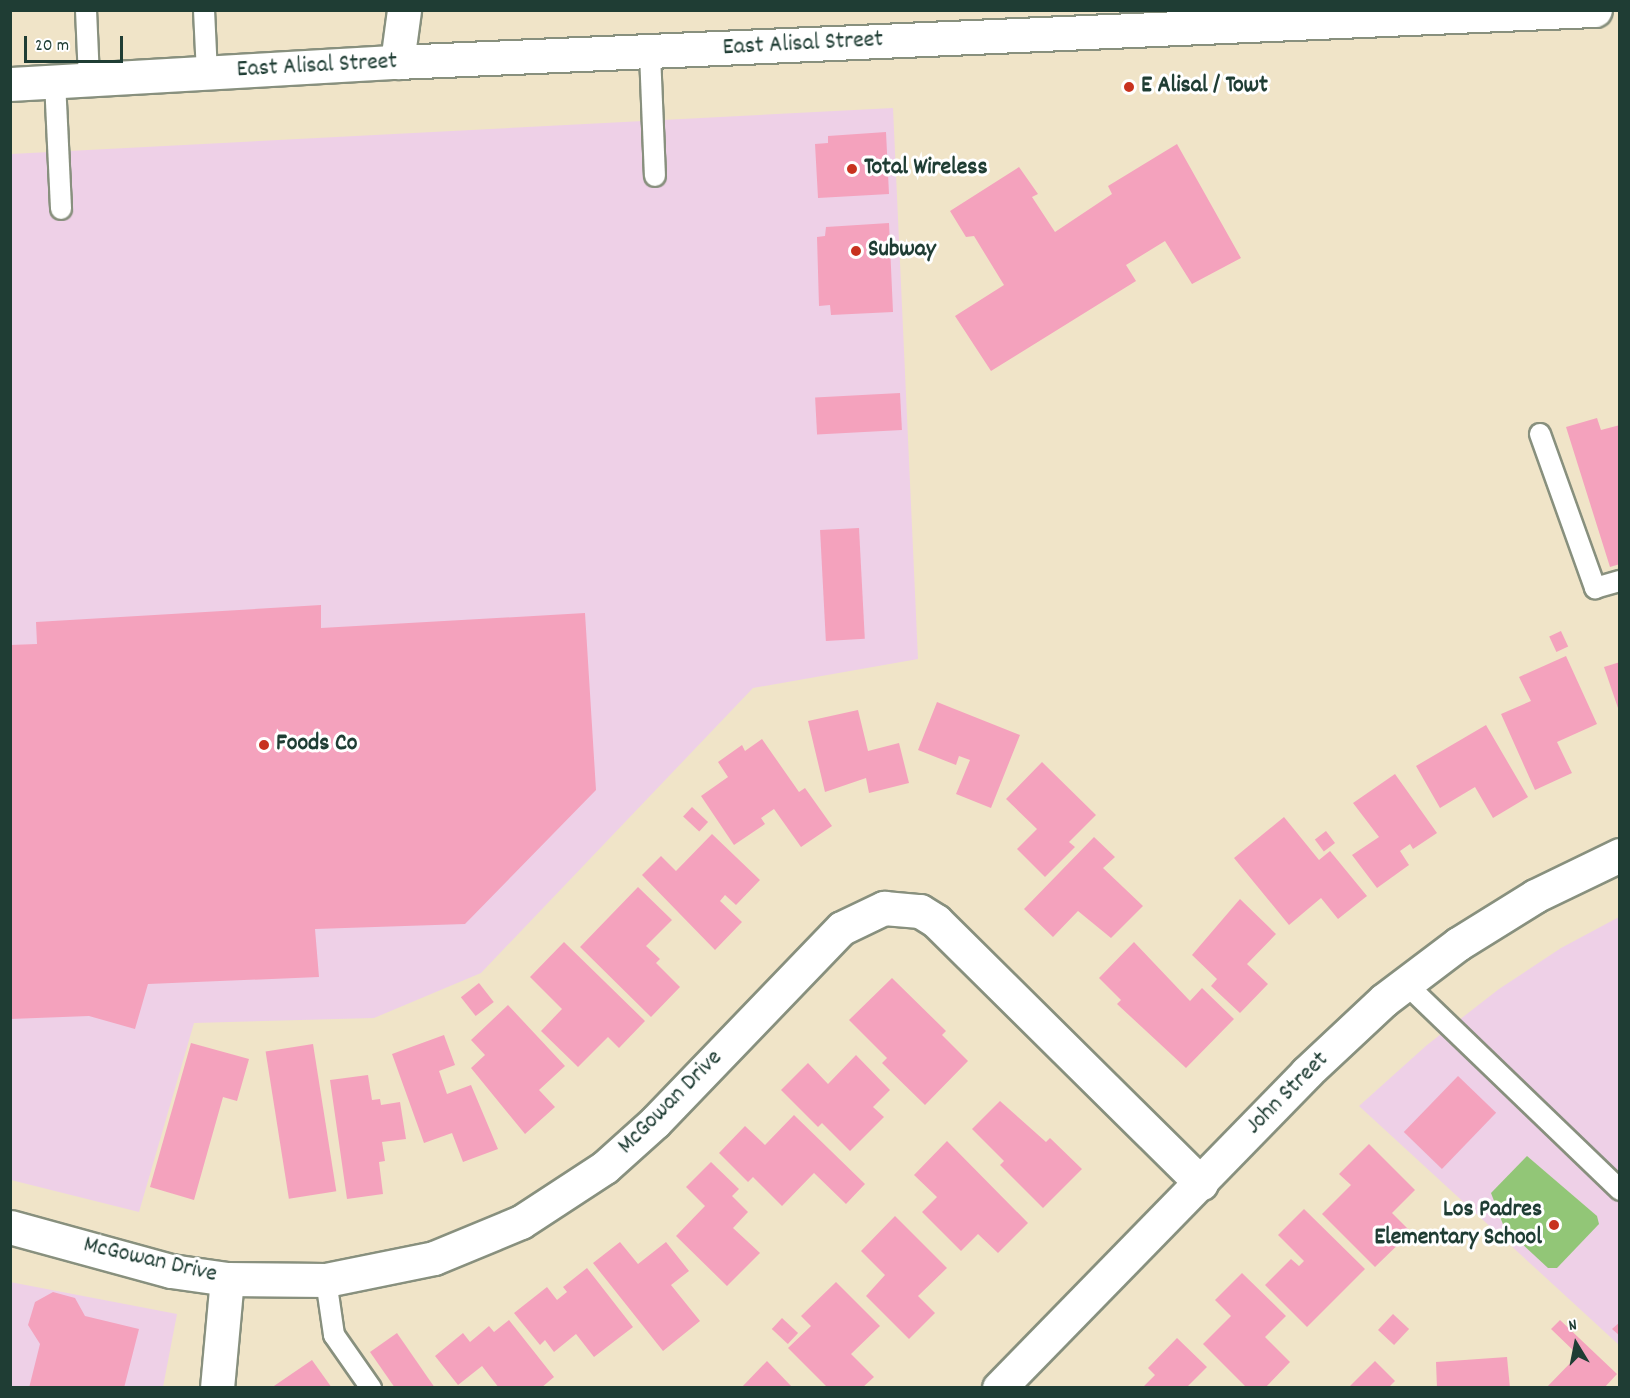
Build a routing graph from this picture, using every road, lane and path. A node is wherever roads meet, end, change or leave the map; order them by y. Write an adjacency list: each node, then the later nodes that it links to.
1 (86, 10): 8 (lane)
2 (204, 10): 7 (lane)
3 (404, 10): 6 (main road)
4 (1595, 10): 5 (main road, East Alisal Street)
5 (650, 53): 6 (main road, East Alisal Street); 11 (lane)
6 (397, 62): 7 (main road, East Alisal Street)
7 (207, 73): 8 (main road, East Alisal Street)
8 (89, 79): 9 (main road, East Alisal Street)
9 (55, 81): 10 (main road, East Alisal Street); 12 (lane)
10 (10, 84)
11 (655, 176)
12 (61, 209)
13 (1540, 434): 14 (lane)
14 (1620, 581)
15 (1620, 855): 16 (main road, John Street)
16 (1406, 984): 17 (main road, John Street); 18 (lane)
17 (1201, 1183): 21 (main road, McGowan Drive); 24 (main road, John Street)
18 (1620, 1190)
19 (10, 1227): 20 (main road, McGowan Drive)
20 (228, 1279): 21 (main road, McGowan Drive); 22 (main road)
21 (326, 1280): 23 (lane)
22 (217, 1388)
23 (371, 1388)
24 (999, 1388)

